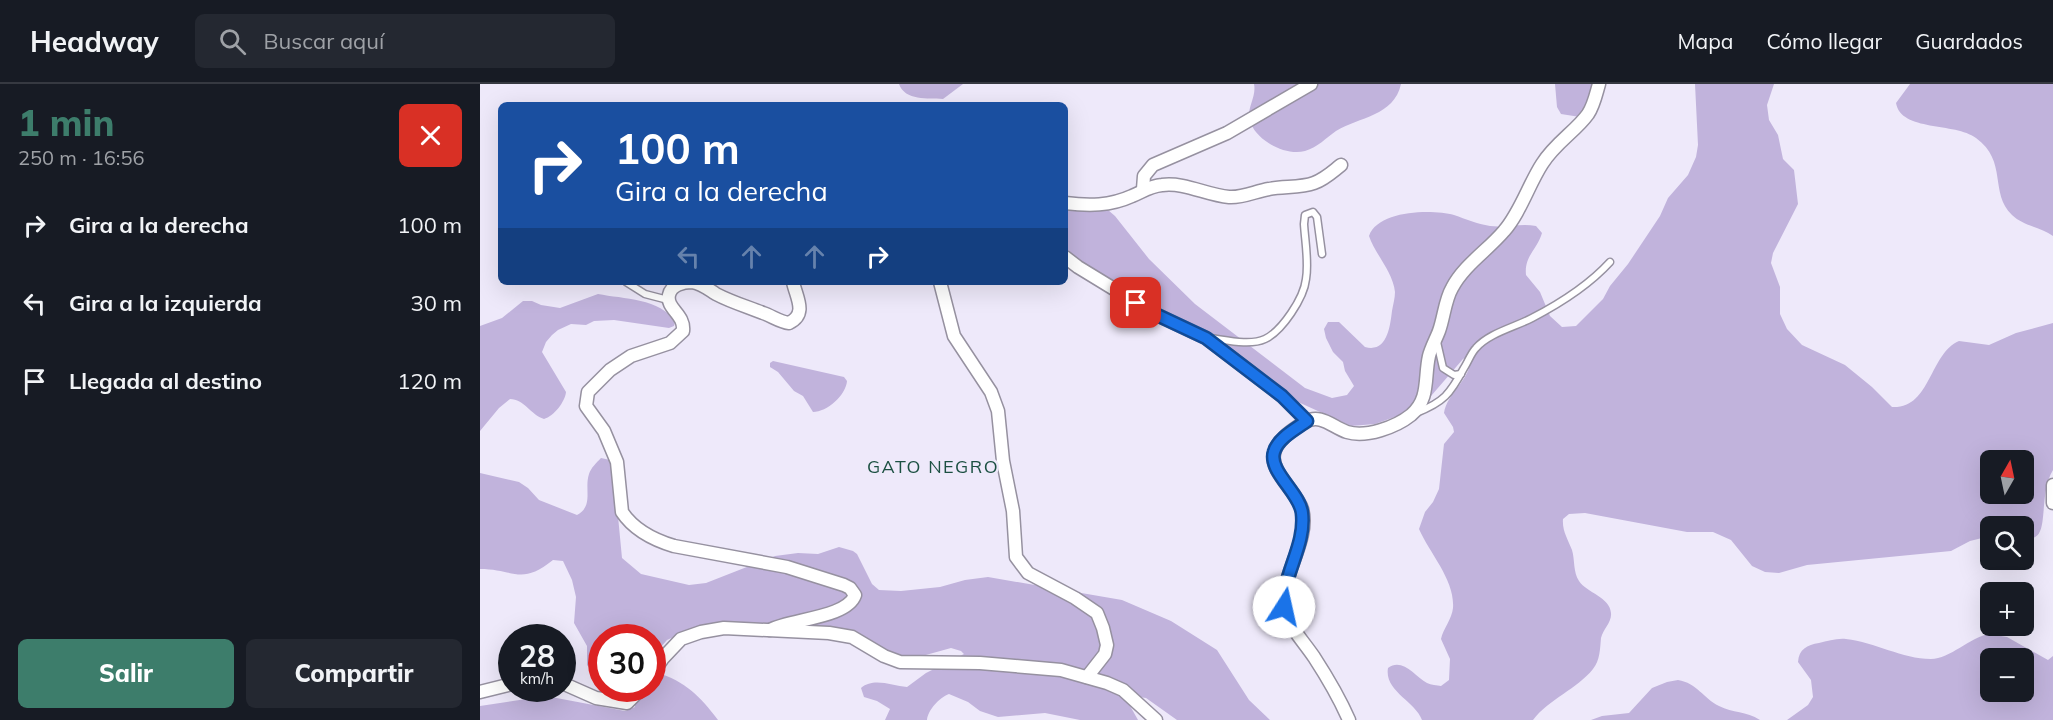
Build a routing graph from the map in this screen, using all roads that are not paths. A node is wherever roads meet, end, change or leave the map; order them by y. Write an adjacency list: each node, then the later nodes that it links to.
1 (1311, 84): 4 (street)
2 (1599, 84): 16 (street)
3 (1341, 165): 4 (street)
4 (1143, 189): 5 (street)
5 (1068, 202)
6 (1322, 254): 15 (lane)
7 (1068, 259): 15 (street)
8 (1610, 262): 17 (lane)
9 (631, 285): 14 (lane)
10 (680, 285): 14 (street)
11 (702, 285): 12 (street)
12 (795, 285)
13 (941, 285): 24 (street)
14 (669, 300): 22 (street)
15 (1206, 338): 19 (street)
16 (1437, 338): 17 (lane); 18 (street)
17 (1461, 374): 18 (lane)
18 (1410, 416): 19 (street)
19 (1307, 421): 28 (street)
20 (2053, 485): 21 (street)
21 (2053, 503)
22 (770, 630): 23 (street); 24 (street)
23 (666, 655)
24 (1087, 677): 27 (street)
25 (498, 688): 26 (street)
26 (480, 693)
27 (1156, 720)
28 (1349, 720)

